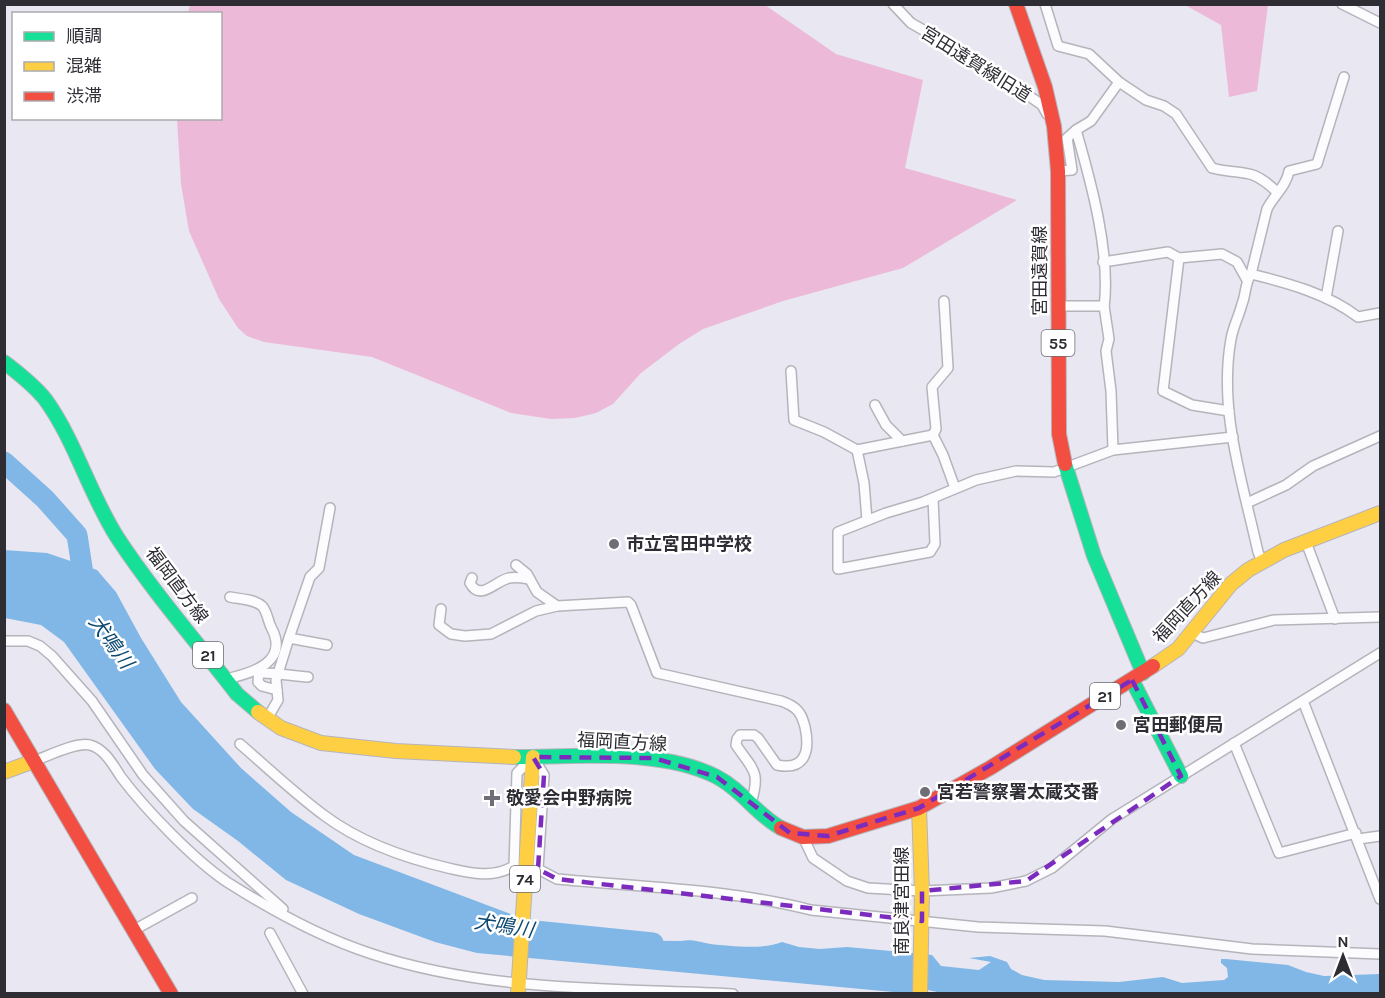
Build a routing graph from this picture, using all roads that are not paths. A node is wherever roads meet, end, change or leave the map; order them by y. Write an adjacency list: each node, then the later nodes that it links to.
1 (893, 4): 8 (street, 宮田遠賀線旧道)
2 (1016, 4): 8 (main road, 宮田遠賀線 / 55)
3 (1045, 4): 7 (street)
4 (1342, 4): 5 (street)
5 (1380, 23)
6 (1344, 77): 11 (street)
7 (1119, 82): 9 (street); 11 (street)
8 (1054, 126): 10 (main road, 宮田遠賀線 / 55)
9 (1076, 130): 10 (street); 14 (street)
10 (1058, 171): 18 (main road, 宮田遠賀線 / 55)
11 (1277, 192): 15 (street)
12 (1338, 231): 16 (street)
13 (1179, 258): 14 (street); 15 (street); 24 (street)
14 (1103, 262): 19 (street)
15 (1249, 277): 16 (street); 24 (street)
16 (1326, 298): 20 (street)
17 (944, 301): 25 (street)
18 (1058, 306): 19 (street); 31 (main road, 宮田遠賀線 / 55)
19 (1104, 308): 30 (street)
20 (1380, 313)
21 (4, 362): 57 (main road, 福岡直方線 / 21)
22 (791, 370): 29 (street)
23 (875, 405): 28 (street)
24 (1229, 411): 27 (street)
25 (933, 435): 28 (street); 32 (street)
26 (1380, 436): 34 (street)
27 (1233, 437): 30 (street); 34 (street)
28 (902, 441): 29 (street)
29 (857, 450): 37 (street)
30 (1113, 450): 31 (street)
31 (1065, 468): 32 (street); 55 (main road, 宮田遠賀線 / 55)
32 (955, 488): 33 (street)
33 (933, 498): 37 (street); 37 (street)
34 (1247, 503): 39 (street)
35 (330, 508): 49 (street)
36 (1380, 513): 38 (main road, 福岡直方線 / 21)
37 (867, 520)
38 (1306, 542): 39 (main road, 福岡直方線 / 21); 47 (street)
39 (1262, 561): 48 (main road, 福岡直方線 / 21)
40 (516, 566): 42 (street)
41 (472, 578): 42 (street)
42 (530, 579): 44 (street)
43 (230, 597): 53 (street)
44 (557, 606): 45 (street); 68 (street)
45 (441, 609)
46 (1380, 617): 47 (street)
47 (1335, 619): 48 (street)
48 (1192, 633): 55 (main road, 福岡直方線 / 21)
49 (289, 638): 51 (street); 54 (street)
50 (4, 641): 77 (street)
51 (327, 645)
52 (1380, 653): 59 (street)
53 (258, 671): 54 (street); 57 (street); 58 (street)
54 (277, 675): 56 (street); 58 (street)
55 (1137, 676): 67 (main road, 宮田遠賀線); 69 (main road, 福岡直方線 / 21)
56 (308, 677)
57 (226, 679): 61 (main road, 福岡直方線 / 21)
58 (278, 690): 61 (street)
59 (1303, 701): 62 (street); 70 (street)
60 (4, 710): 65 (main road)
61 (267, 719): 64 (main road, 福岡直方線 / 21)
62 (1234, 743): 67 (street); 70 (street)
63 (240, 744): 64 (street)
64 (533, 757): 68 (main road, 福岡直方線 / 21); 76 (street); 81 (main road, 74)
65 (34, 760): 66 (main road); 77 (street); 78 (main road)
66 (4, 772)
67 (1181, 776): 73 (street)
68 (751, 803): 72 (main road, 福岡直方線 / 21)
69 (919, 808): 72 (main road, 福岡直方線 / 21); 73 (main road, 南良津宮田線)
70 (1357, 836): 71 (street); 75 (street)
71 (1380, 836)
72 (803, 837): 73 (street)
73 (922, 891): 76 (main road, 南良津宮田線)
74 (192, 898): 78 (street)
75 (1380, 899)
76 (922, 921): 80 (street); 85 (main road, 南良津宮田線)
77 (301, 924): 81 (street)
78 (134, 930): 82 (main road)
79 (270, 933): 83 (street)
80 (1380, 954)
81 (519, 988): 84 (street)
82 (171, 993)
83 (303, 993)
84 (733, 993)
85 (920, 993)

